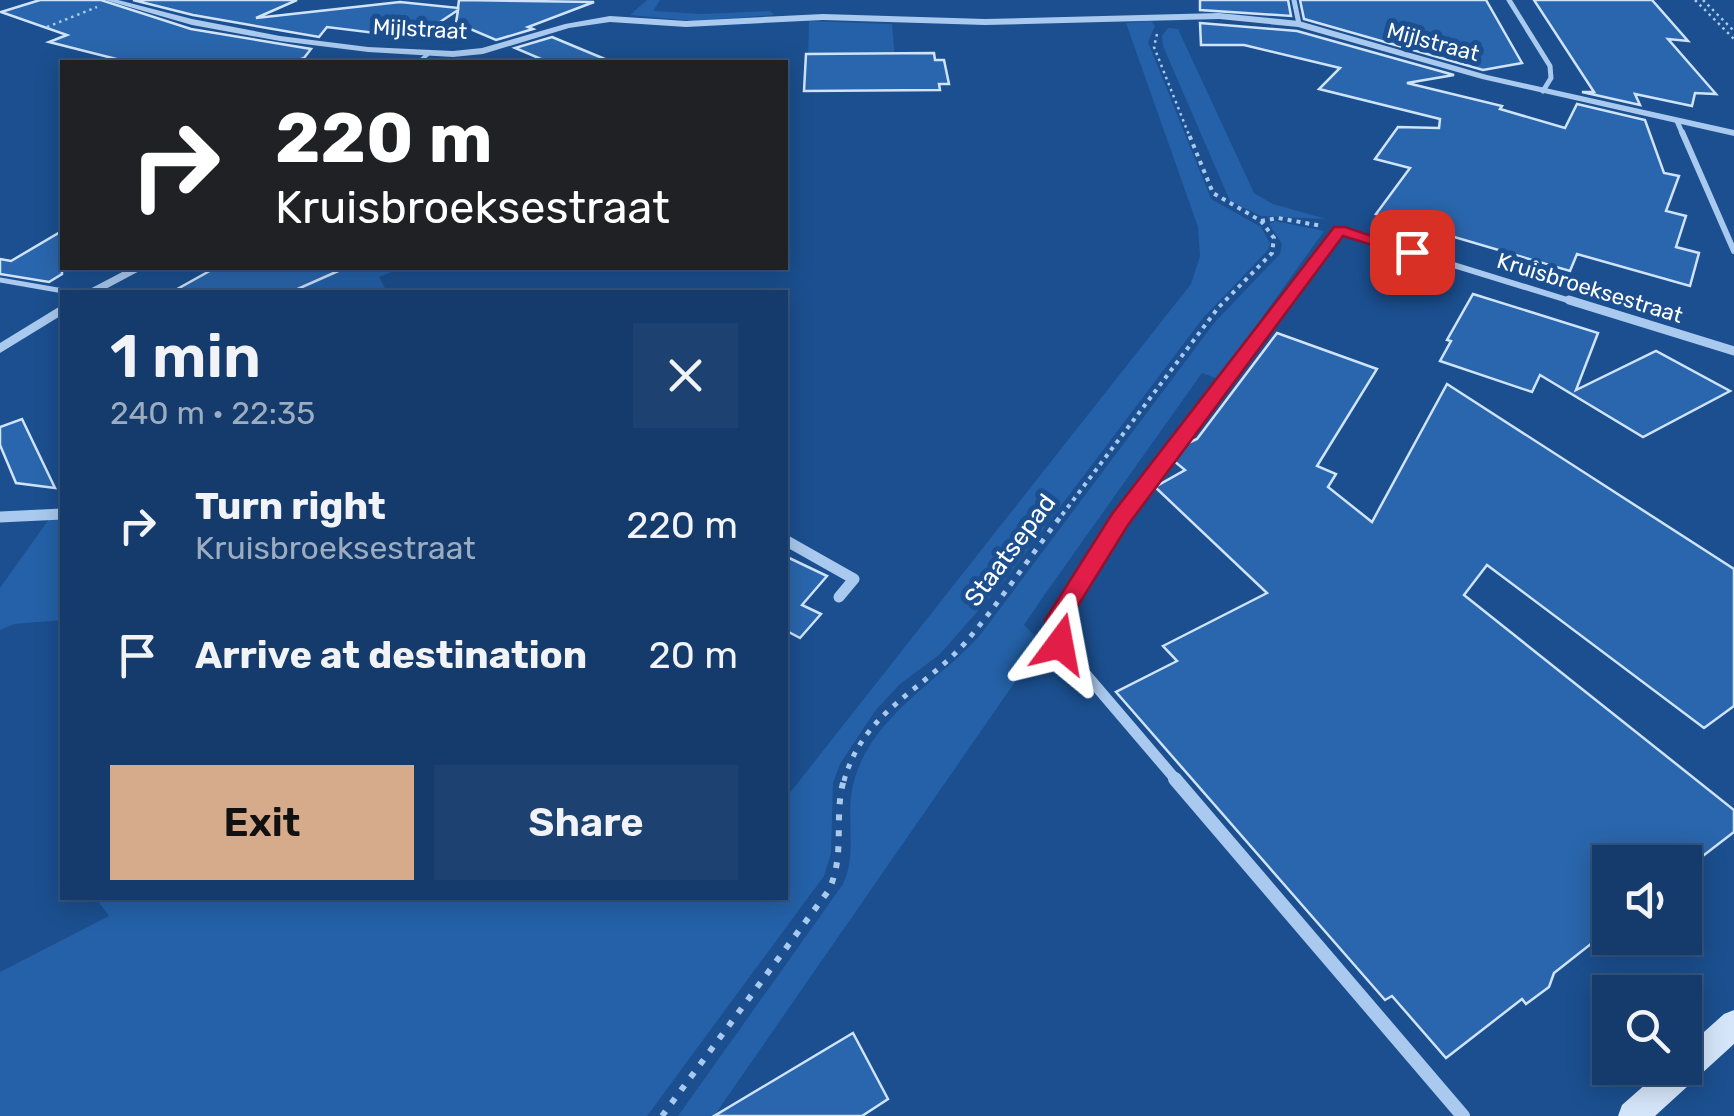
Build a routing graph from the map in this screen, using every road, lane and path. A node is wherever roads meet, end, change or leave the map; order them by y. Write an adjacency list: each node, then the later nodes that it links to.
1 (1294, 0): 7 (street)
2 (1508, 0): 15 (street)
3 (1695, 0): 10 (path)
4 (1703, 0): 9 (path)
5 (112, 1): 8 (path); 12 (street, Mijlstraat)
6 (1152, 16): 7 (street, Mijlstraat); 11 (street, Mijlstraat); 18 (path)
7 (1298, 24): 15 (street, Mijlstraat)
8 (48, 27)
9 (1734, 31)
10 (1734, 38)
11 (483, 51): 12 (street, Mijlstraat); 14 (street)
12 (428, 53): 13 (lane)
13 (422, 60)
14 (480, 60)
15 (1544, 91): 16 (street, Mijlstraat)
16 (1677, 121): 17 (street, Mijlstraat); 20 (street)
17 (1734, 133)
18 (1262, 221): 19 (path); 33 (path, Staatsepad)
19 (1340, 230): 27 (street, Kruisbroeksestraat); 34 (street)
20 (1734, 251)
21 (135, 270): 24 (street)
22 (0, 280): 23 (lane)
23 (60, 290)
24 (95, 290)
25 (60, 310): 26 (street)
26 (0, 348)
27 (1734, 351)
28 (60, 514): 29 (street)
29 (0, 518)
30 (788, 542): 31 (street)
31 (838, 597)
32 (1734, 1024): 35 (main road)
33 (662, 1116)
34 (1463, 1116)
35 (1633, 1116)

